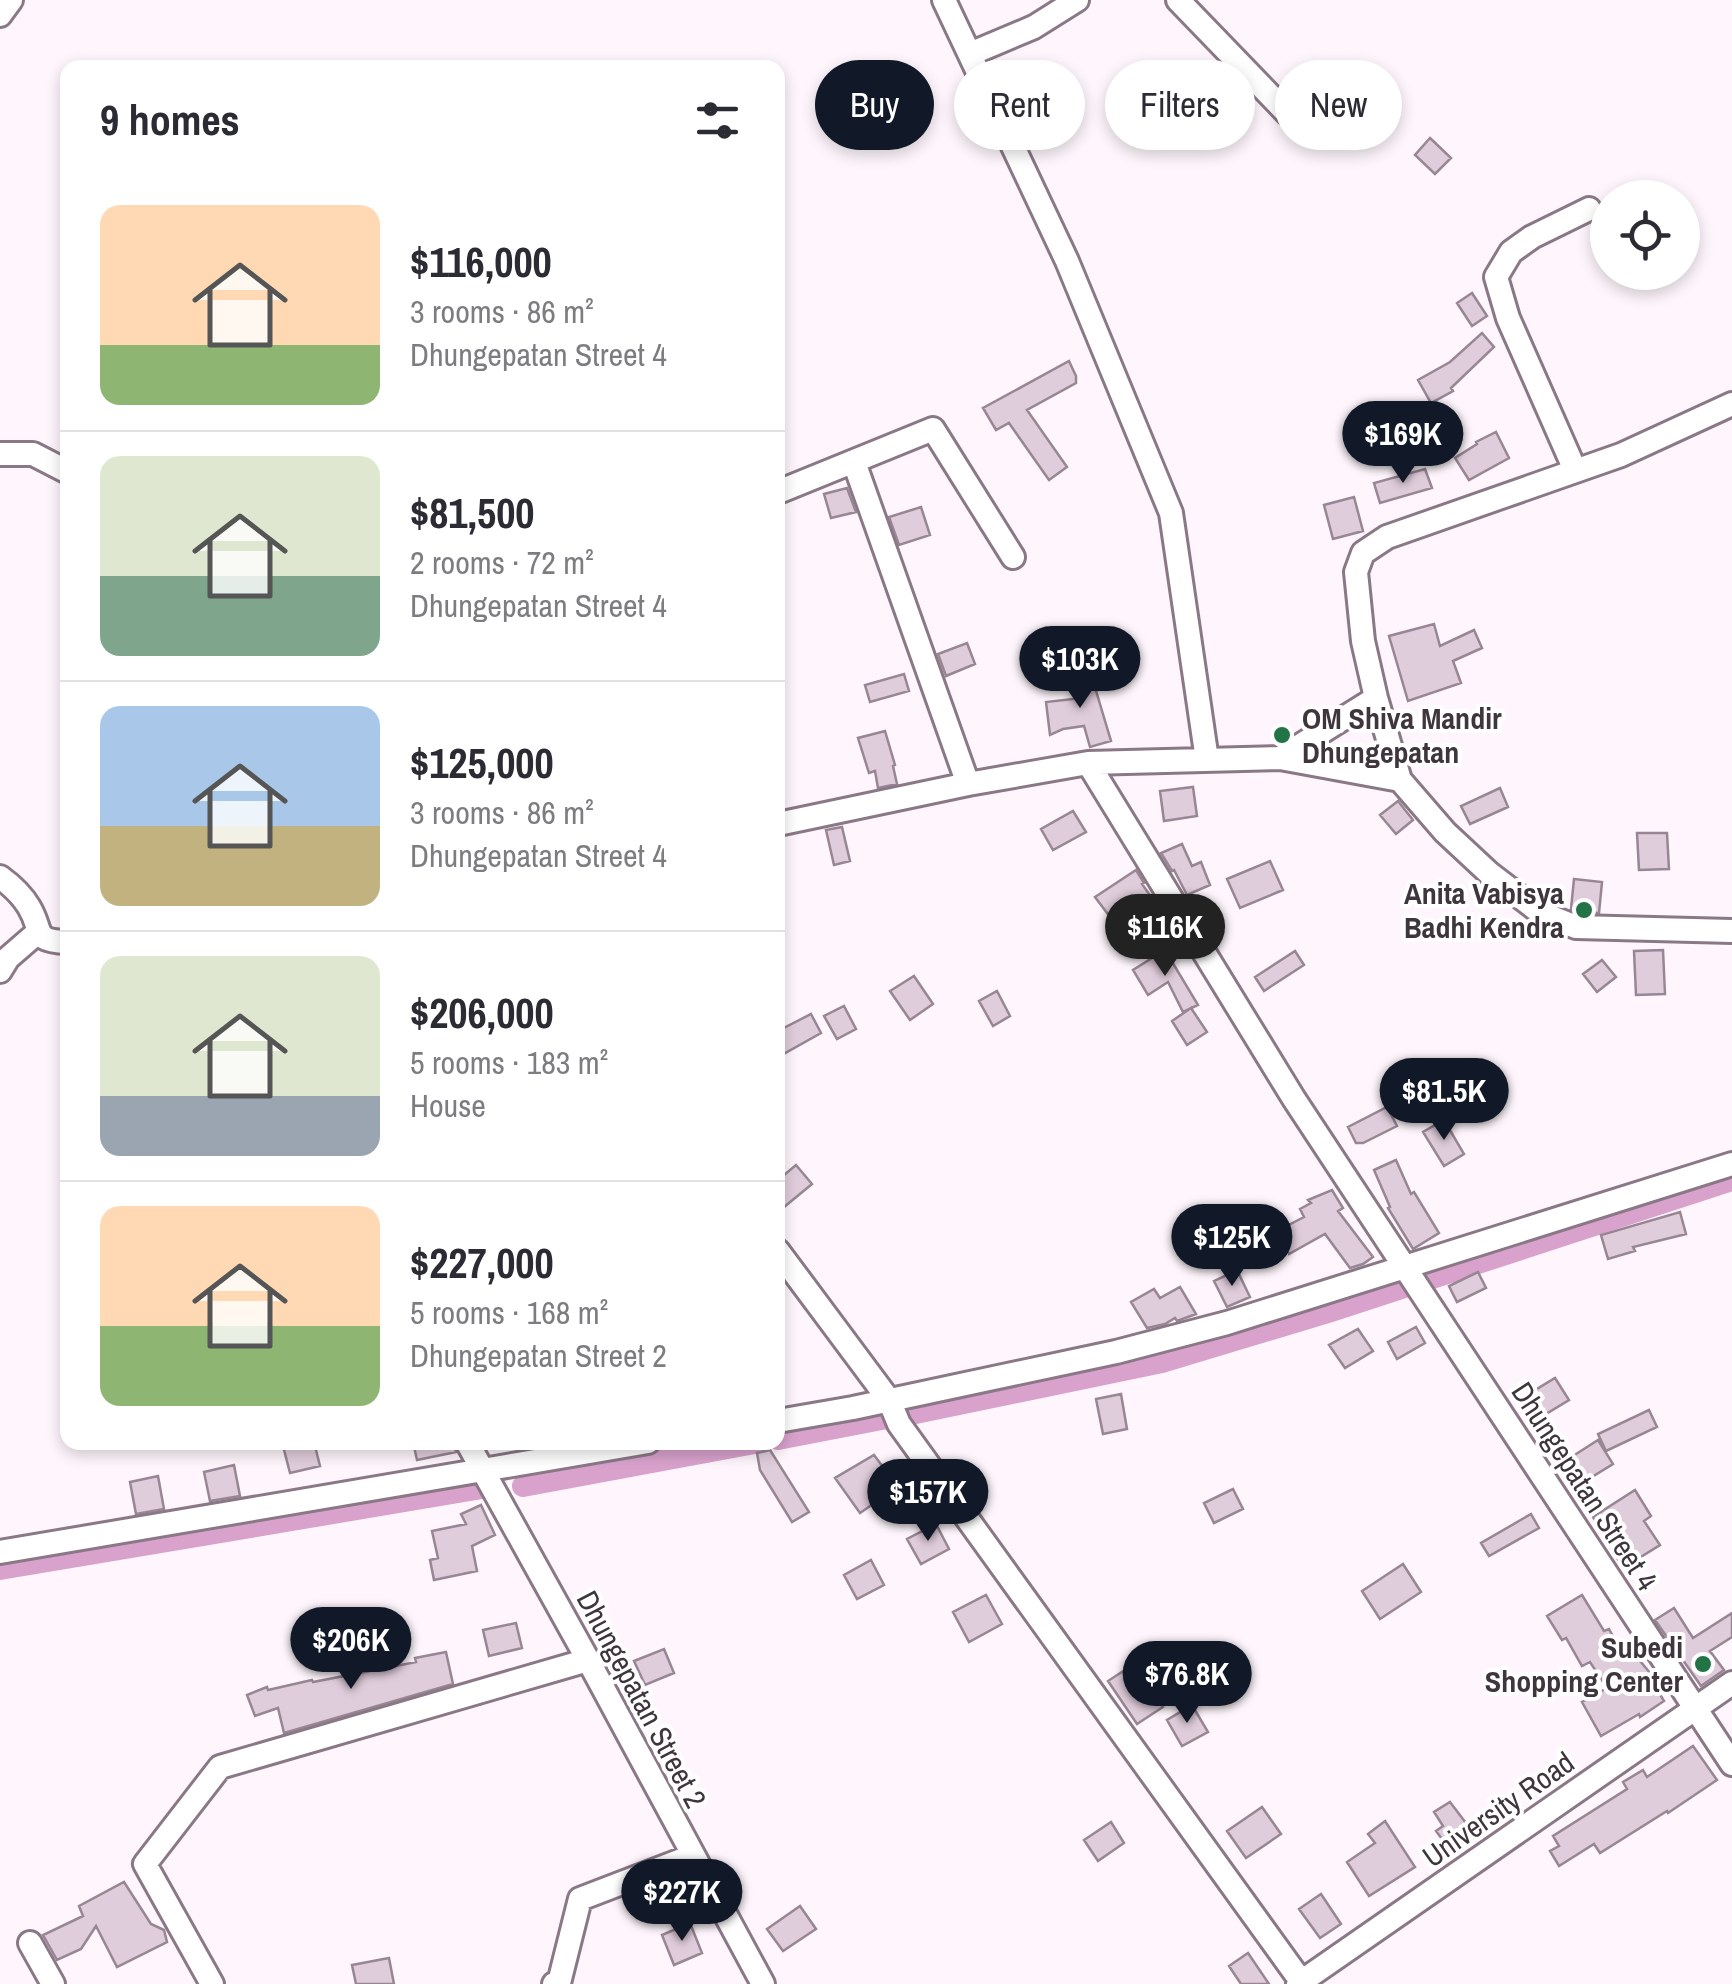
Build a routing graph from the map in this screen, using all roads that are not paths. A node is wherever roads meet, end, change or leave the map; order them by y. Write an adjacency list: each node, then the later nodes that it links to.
1 (11, 0): 5 (street)
2 (944, 0): 6 (street)
3 (1077, 0): 6 (street)
4 (1178, 0): 7 (street)
5 (0, 15)
6 (970, 54): 18 (street)
7 (1275, 100)
8 (1589, 209): 13 (street)
9 (1732, 404): 13 (street)
10 (0, 454): 12 (street)
11 (854, 462): 14 (street); 15 (street); 21 (street)
12 (60, 468)
13 (1576, 470): 16 (street)
14 (785, 489)
15 (1014, 557)
16 (1376, 698): 17 (street); 20 (street)
17 (1280, 758): 18 (street); 20 (street)
18 (1208, 760): 19 (street)
19 (1088, 763): 21 (street); 30 (street, Dhungepatan Street 4)
20 (1400, 780): 24 (street)
21 (968, 784): 22 (street)
22 (785, 823)
23 (0, 877): 25 (street)
24 (1732, 931)
25 (38, 932): 26 (street); 27 (street)
26 (60, 942)
27 (0, 972)
28 (1732, 1164): 30 (street)
29 (785, 1260): 31 (street)
30 (1413, 1278): 31 (street); 39 (street, Dhungepatan Street 4)
31 (889, 1400): 32 (street); 43 (street)
32 (785, 1419)
33 (472, 1450): 35 (street, Dhungepatan Street 2)
34 (601, 1450): 35 (street)
35 (483, 1470): 36 (street); 37 (street, Dhungepatan Street 2)
36 (0, 1552)
37 (588, 1660): 41 (street, Dhungepatan Street 2); 45 (street)
38 (1732, 1683): 39 (street, University Road)
39 (1695, 1708): 40 (street, Dhungepatan Street 4); 43 (street, University Road)
40 (1732, 1764)
41 (692, 1856): 46 (street); 47 (street, Dhungepatan Street 2)
42 (30, 1944): 44 (street)
43 (1301, 1983)
44 (54, 1984)
45 (212, 1984)
46 (554, 1984)
47 (763, 1984)

